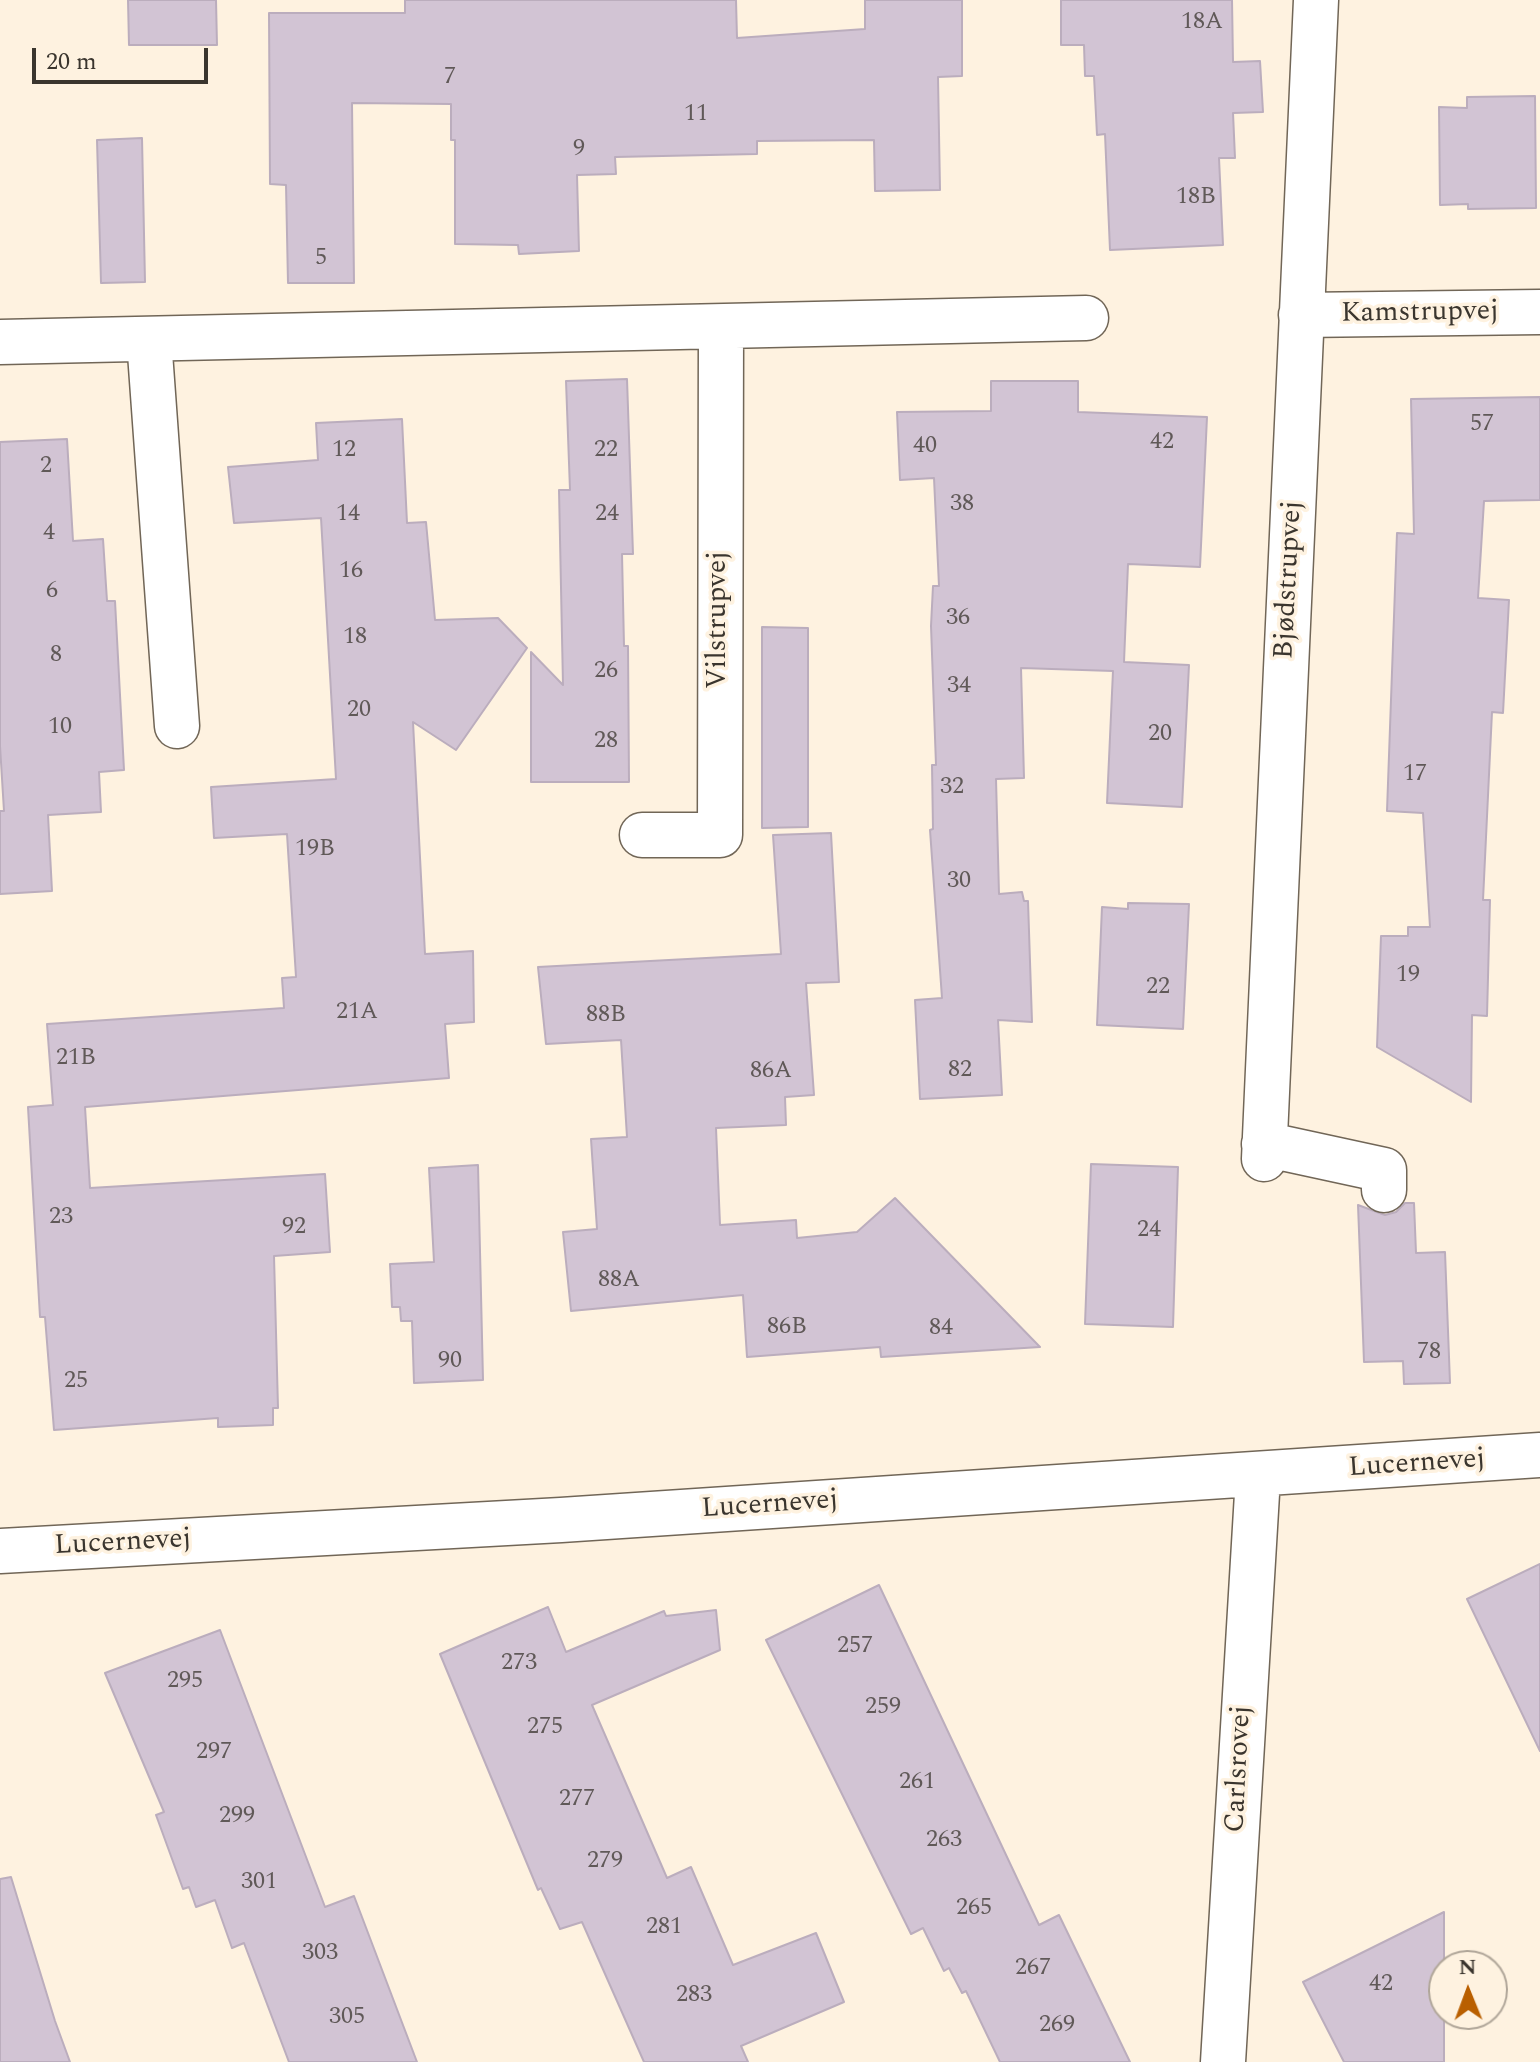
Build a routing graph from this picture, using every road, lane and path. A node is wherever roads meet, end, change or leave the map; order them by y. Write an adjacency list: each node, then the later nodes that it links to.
1 (1316, 0): 3 (street, Bjødstrupvej)
2 (1540, 312): 3 (street, Kamstrupvej)
3 (1301, 315): 10 (street, Bjødstrupvej)
4 (1086, 318): 5 (street)
5 (721, 327): 6 (street); 9 (street, Vilstrupvej)
6 (149, 339): 7 (street); 8 (street)
7 (0, 342)
8 (177, 726)
9 (642, 835)
10 (1384, 1190)
11 (1540, 1455): 12 (street, Lucernevej)
12 (1258, 1477): 13 (street, Lucernevej); 14 (street, Carlsrovej)
13 (0, 1551)
14 (1223, 2062)

